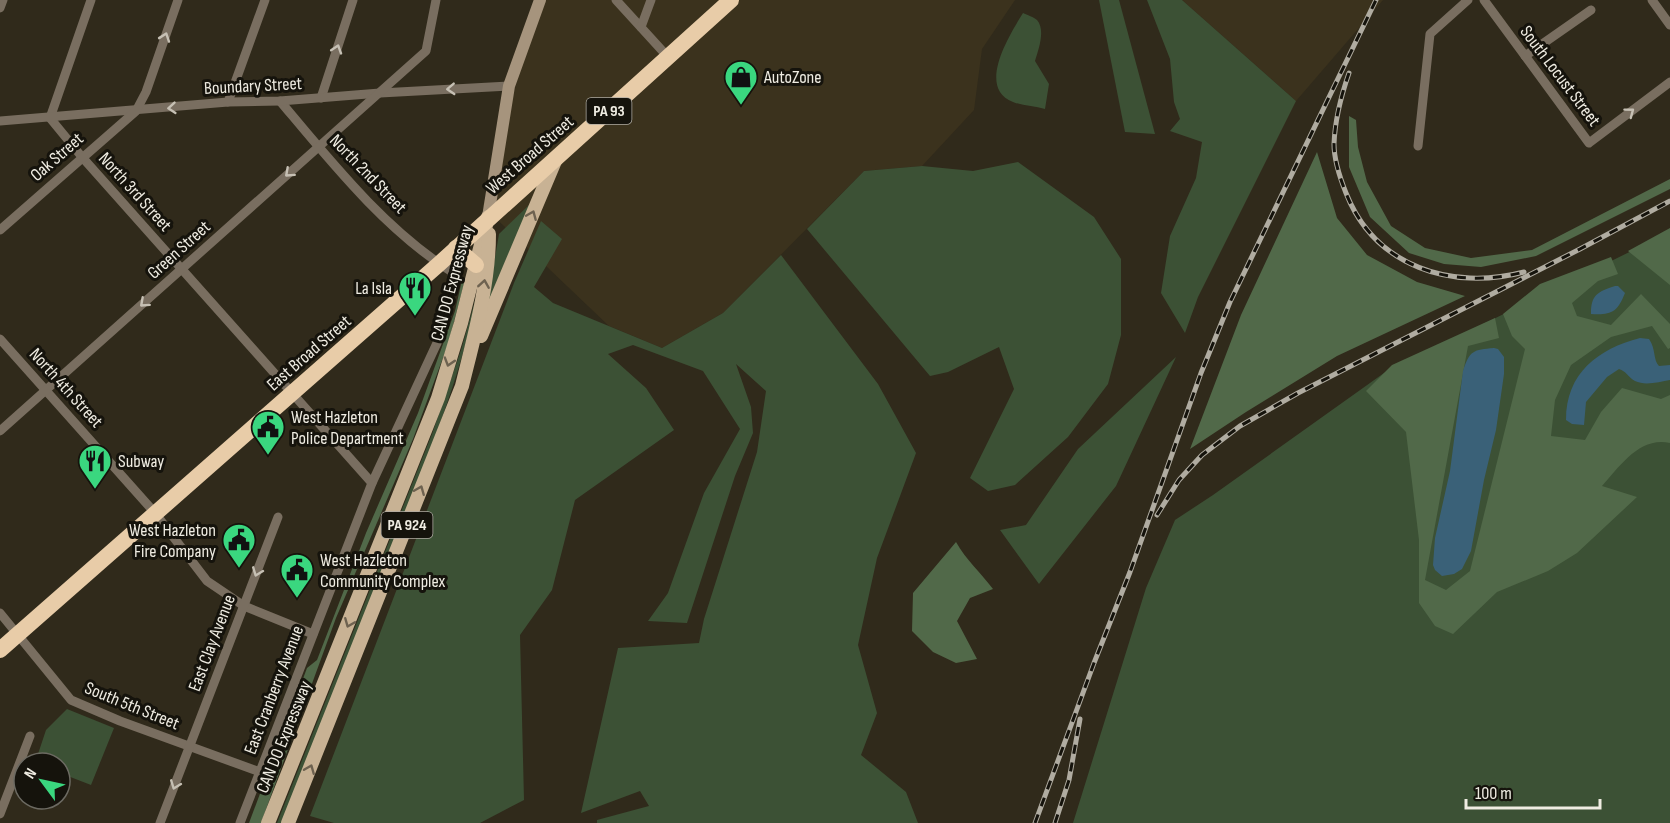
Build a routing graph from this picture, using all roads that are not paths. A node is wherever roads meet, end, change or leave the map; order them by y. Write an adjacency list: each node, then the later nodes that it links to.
1 (3, 0): 14 (street)
2 (91, 0): 27 (street)
3 (265, 0): 25 (street)
4 (353, 0): 23 (street, one-way to 4)
5 (436, 0): 22 (street, Green Street)
6 (540, 0): 21 (street)
7 (616, 0): 17 (street)
8 (651, 0): 17 (street)
9 (1468, 0): 29 (street)
10 (1484, 0): 18 (street, South Locust Street)
11 (1652, 0): 16 (street)
12 (175, 1): 26 (street, one-way to 12)
13 (730, 1): 19 (highway, West Broad Street / PA 93)
14 (0, 8)
15 (1592, 10): 18 (street)
16 (1670, 25)
17 (641, 27): 19 (street)
18 (1525, 56): 20 (street, South Locust Street, one-way to 20)
19 (668, 57): 32 (highway, West Broad Street / PA 93)
20 (1670, 82)
21 (509, 86): 22 (street, Boundary Street, one-way to 22); 33 (street)
22 (380, 93): 23 (street, Boundary Street); 30 (street, Green Street)
23 (321, 98): 24 (street, Boundary Street)
24 (280, 101): 25 (street, Boundary Street); 30 (street, North 2nd Street)
25 (228, 102): 26 (street, Boundary Street, one-way to 26)
26 (136, 111): 27 (street, Boundary Street); 31 (street, Oak Street)
27 (50, 118): 28 (street, Boundary Street); 31 (street, North 3rd Street)
28 (0, 121)
29 (1418, 146)
30 (318, 147): 36 (street, North 2nd Street); 38 (street, Green Street, one-way to 38)
31 (82, 157): 34 (street, Oak Street); 38 (street, North 3rd Street)
32 (555, 160): 33 (highway, West Broad Street / PA 93); 41 (main road, one-way to 32)
33 (488, 217): 35 (highway, East Broad Street / PA 93); 37 (main road, CAN DO Expressway); 41 (main road, CAN DO Expressway / PA 924, one-way to 33)
34 (0, 230)
35 (455, 249): 36 (highway, East Broad Street / PA 93); 37 (highway); 39 (street, East Cranberry Avenue)
36 (439, 264): 39 (street, North 2nd Street); 43 (highway, East Broad Street / PA 93)
37 (476, 265): 59 (main road, CAN DO Expressway / PA 924, one-way to 59)
38 (182, 269): 42 (street, Green Street, one-way to 42); 43 (street, North 3rd Street)
39 (455, 274): 45 (street, East Cranberry Avenue)
40 (0, 339): 42 (street, North 4th Street)
41 (462, 386): 60 (main road, CAN DO Expressway / PA 924, one-way to 41)
42 (46, 390): 44 (street, Green Street); 46 (street, North 4th Street)
43 (292, 394): 45 (street, North 3rd Street); 46 (highway, East Broad Street / PA 93)
44 (0, 431)
45 (372, 483): 51 (street, East Cranberry Avenue)
46 (155, 513): 48 (street, North 4th Street); 50 (highway, East Broad Street / PA 93)
47 (278, 517): 48 (street, East Clay Avenue, one-way to 48)
48 (244, 606): 51 (street, North 4th Street); 54 (street, East Clay Avenue)
49 (0, 614): 50 (street, South 5th Street)
50 (18, 634): 52 (highway, PA 93); 54 (street, South 5th Street)
51 (313, 634): 55 (street, East Cranberry Avenue)
52 (0, 650)
53 (30, 736): 56 (street)
54 (190, 746): 55 (street, South 5th Street); 57 (street, East Clay Avenue, one-way to 57)
55 (260, 772): 58 (street, East Cranberry Avenue)
56 (0, 814)
57 (160, 823)
58 (240, 823)
59 (268, 823)
60 (288, 823)

